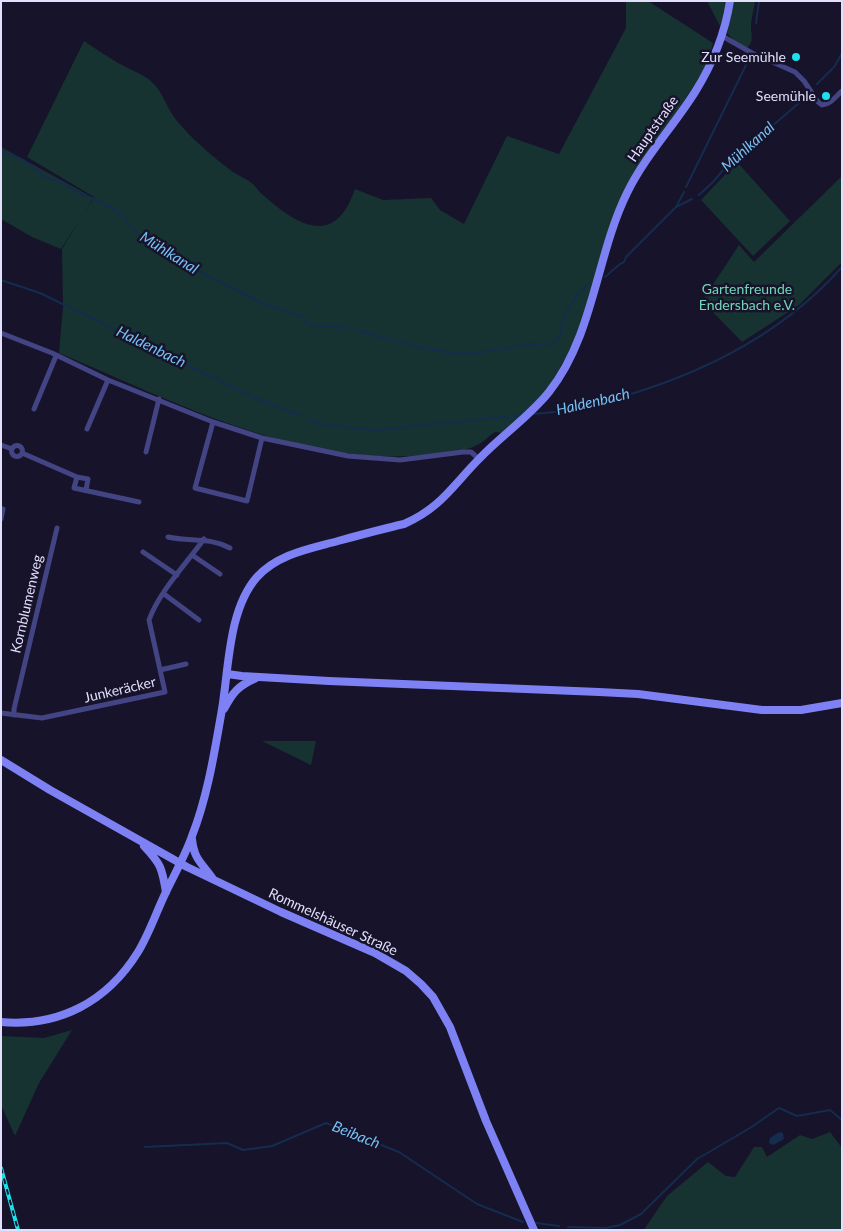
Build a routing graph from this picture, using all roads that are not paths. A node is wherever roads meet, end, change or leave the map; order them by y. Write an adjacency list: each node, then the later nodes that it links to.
1 (730, 1): 2 (main road, Hauptstraße)
2 (722, 36): 3 (street); 14 (main road, Hauptstraße)
3 (842, 91)
4 (2, 334): 5 (street)
5 (56, 356): 6 (street); 8 (street)
6 (108, 380): 7 (street); 10 (street)
7 (159, 399): 9 (street); 13 (street)
8 (34, 410)
9 (214, 422): 11 (street); 11 (street)
10 (87, 430)
11 (262, 438): 14 (street)
12 (1, 445): 15 (street)
13 (146, 452)
14 (479, 458): 32 (main road, Hauptstraße)
15 (76, 477): 16 (street); 16 (street)
16 (86, 490): 17 (street)
17 (139, 502)
18 (3, 510): 19 (street)
19 (1, 519)
20 (57, 528): 37 (street, Kornblumenweg)
21 (168, 537): 22 (street)
22 (204, 540): 23 (street); 25 (street, Junkeräcker)
23 (230, 548)
24 (143, 552): 27 (street)
25 (192, 556): 26 (street); 27 (street, Junkeräcker)
26 (220, 574)
27 (177, 576): 28 (street, Junkeräcker)
28 (164, 594): 29 (street); 31 (street, Junkeräcker)
29 (199, 620)
30 (186, 664): 31 (street)
31 (160, 670): 37 (street, Junkeräcker)
32 (227, 674): 33 (main road); 36 (main road, Hauptstraße)
33 (260, 676): 34 (main road); 36 (main road)
34 (842, 703)
35 (1, 712): 37 (street, Junkeräcker)
36 (222, 714): 39 (main road)
37 (14, 715)
38 (1, 760): 40 (main road, Rommelshäuser Straße)
39 (192, 837): 41 (main road); 42 (main road)
40 (139, 841): 41 (main road, Rommelshäuser Straße); 43 (main road)
41 (180, 864): 42 (main road, Rommelshäuser Straße); 43 (main road)
42 (214, 881): 45 (main road, Rommelshäuser Straße)
43 (166, 892): 44 (main road)
44 (1, 1022)
45 (532, 1226)

